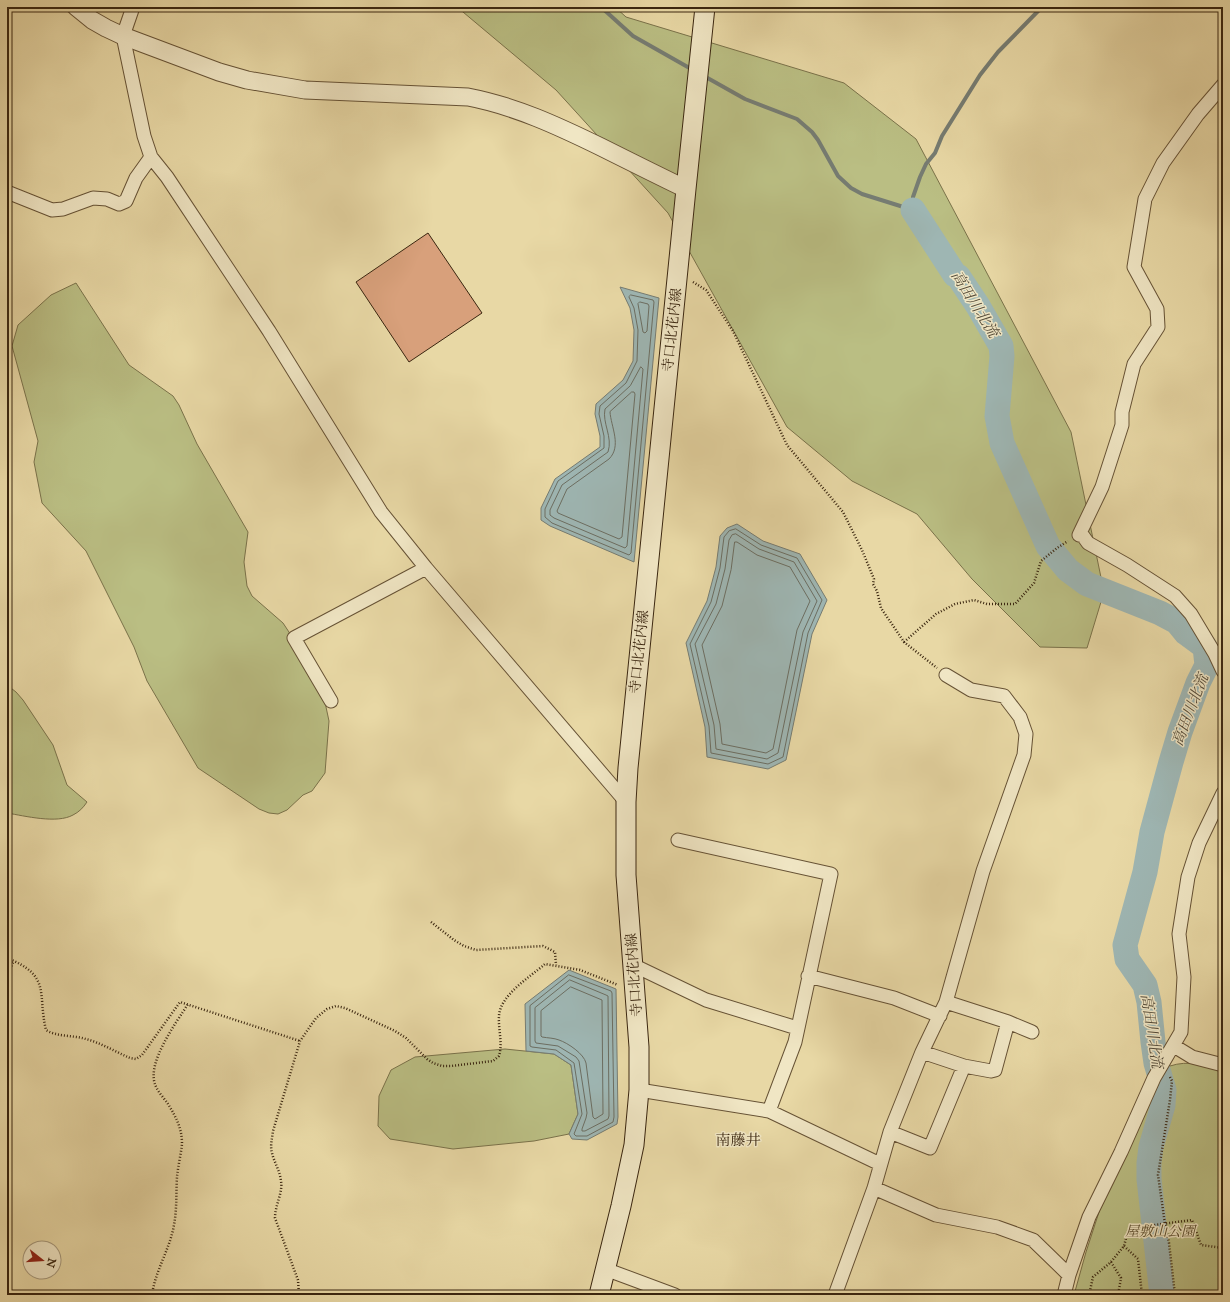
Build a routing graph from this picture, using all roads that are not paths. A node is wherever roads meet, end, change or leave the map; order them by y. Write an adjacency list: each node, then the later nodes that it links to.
1 (76, 7): 4 (street)
2 (133, 7): 4 (street)
3 (705, 7): 7 (main road, 寺口北花内線)
4 (123, 36): 6 (street); 7 (street)
5 (1223, 85): 10 (street)
6 (151, 157): 8 (street); 9 (street)
7 (686, 188): 14 (main road, 寺口北花内線)
8 (7, 192)
9 (426, 568): 12 (street); 14 (street)
10 (1223, 671)
11 (946, 675): 18 (street)
12 (331, 701)
13 (1223, 793): 23 (street)
14 (626, 802): 16 (main road, 寺口北花内線)
15 (678, 840): 17 (street)
16 (633, 965): 21 (street); 27 (main road, 寺口北花内線)
17 (808, 976): 19 (street); 21 (street)
18 (946, 1002): 19 (street); 20 (street)
19 (940, 1016): 24 (street)
20 (1008, 1022): 22 (street); 26 (street)
21 (797, 1028): 28 (street)
22 (1032, 1032)
23 (1174, 1046): 25 (street); 33 (street)
24 (922, 1052): 26 (street); 29 (street)
25 (1223, 1065)
26 (964, 1066): 29 (street)
27 (639, 1090): 28 (street); 32 (main road, 寺口北花内線)
28 (769, 1111): 30 (street)
29 (890, 1132): 30 (street)
30 (880, 1164): 31 (street)
31 (874, 1188): 33 (street); 36 (street)
32 (605, 1269): 34 (main road, 寺口北花内線); 35 (street)
33 (1069, 1275): 37 (street)
34 (599, 1295)
35 (675, 1295)
36 (835, 1295)
37 (1064, 1295)

